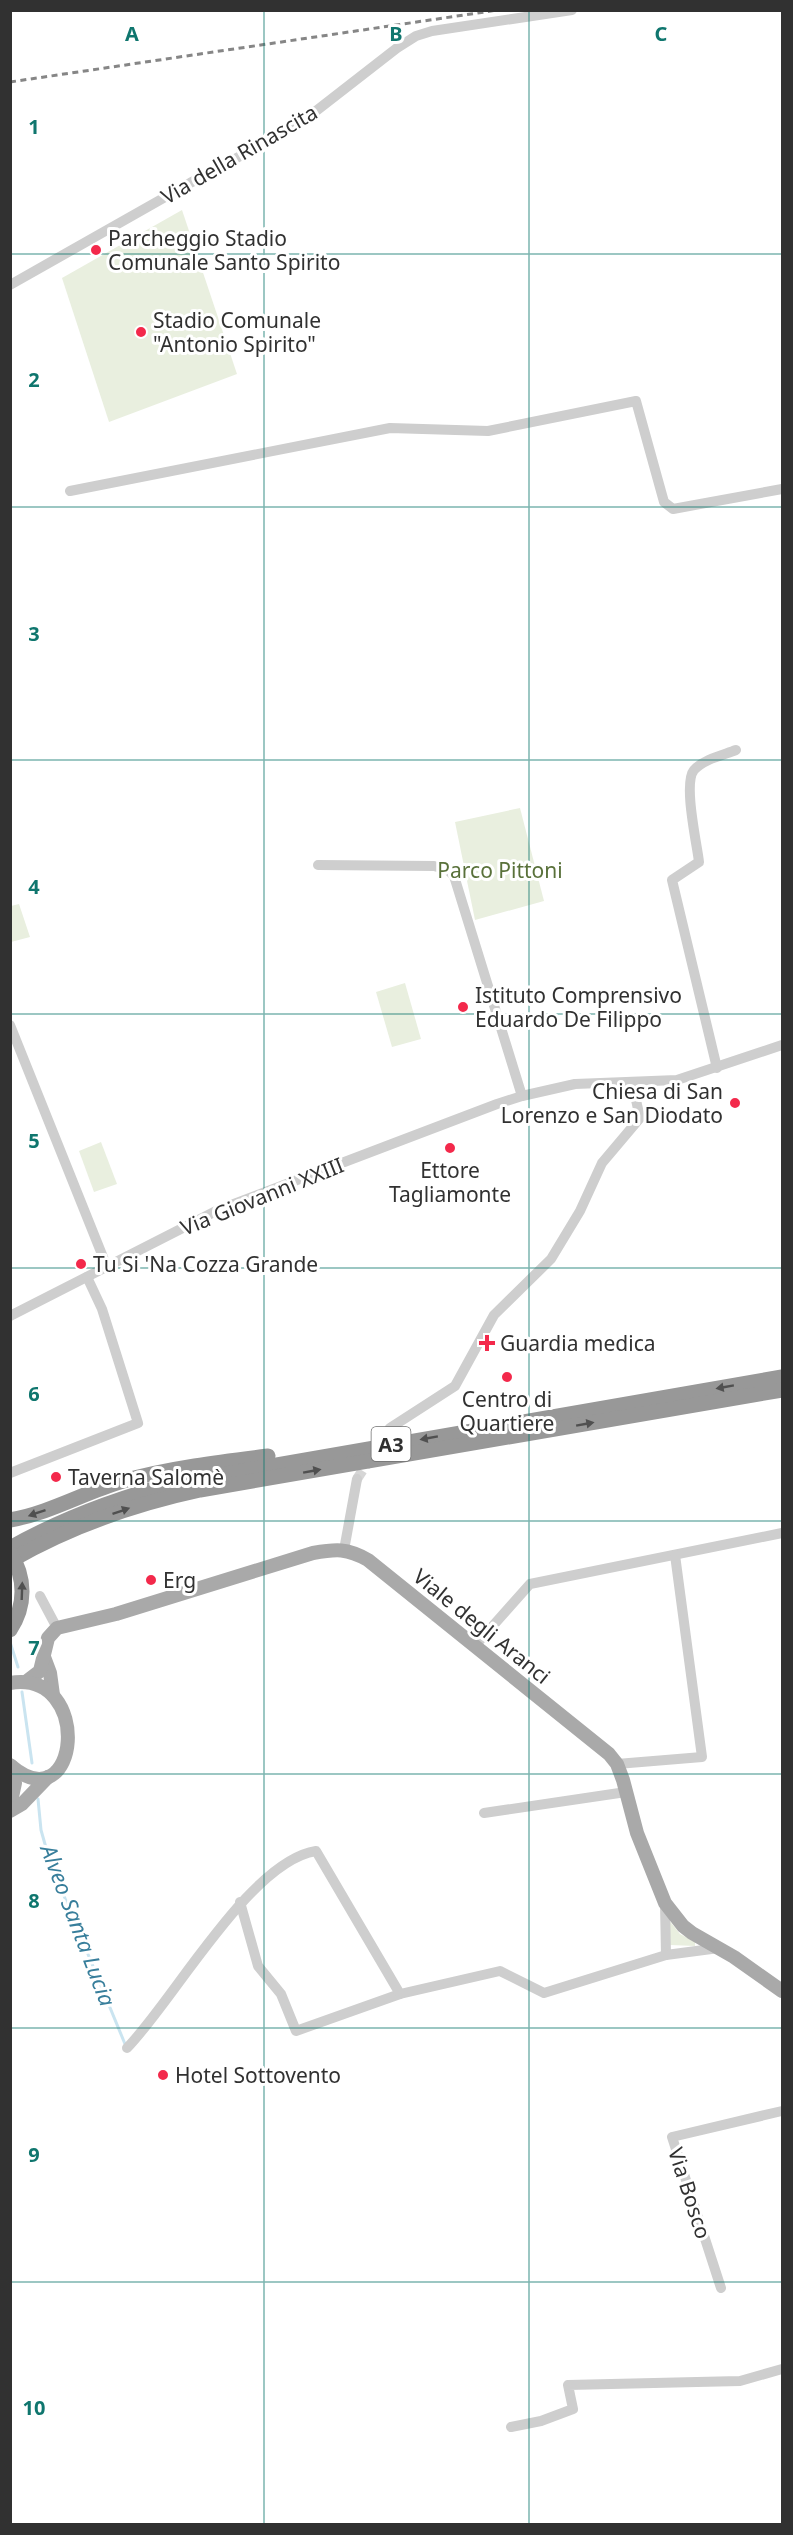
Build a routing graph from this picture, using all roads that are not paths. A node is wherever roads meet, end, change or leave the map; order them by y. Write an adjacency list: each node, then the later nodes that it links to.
1 (572, 10): 2 (street, Via della Rinascita)
2 (10, 285)
3 (783, 489): 4 (street)
4 (70, 491)
5 (736, 750): 9 (street)
6 (318, 865): 11 (street)
7 (10, 1025): 12 (street)
8 (783, 1045): 9 (street, Via Giovanni XXIII)
9 (717, 1068): 10 (street, Via Giovanni XXIII)
10 (632, 1082): 11 (street, Via Giovanni XXIII); 17 (street)
11 (522, 1096): 12 (street, Via Giovanni XXIII)
12 (107, 1268): 13 (street, Via Giovanni XXIII)
13 (87, 1277): 14 (street, Via Giovanni XXIII); 19 (street)
14 (10, 1316)
15 (783, 1377): 18 (highway, A3, one-way to 18)
16 (783, 1390): 27 (highway, A3, one-way to 16)
17 (390, 1428)
18 (402, 1442): 21 (highway, one-way to 21); 23 (highway, A3)
19 (10, 1473)
20 (357, 1479): 24 (street)
21 (10, 1520)
22 (783, 1533): 26 (street)
23 (10, 1548)
24 (344, 1550): 29 (main road); 31 (main road, Viale degli Aranci)
25 (10, 1553): 30 (highway, one-way to 25, bridge)
26 (675, 1555): 31 (street); 36 (street)
27 (10, 1561)
28 (40, 1596): 29 (street)
29 (57, 1628): 32 (main road)
30 (10, 1630)
31 (474, 1647): 36 (main road, Viale degli Aranci)
32 (44, 1657): 33 (main road); 35 (main road)
33 (27, 1681): 34 (main road); 35 (main road)
34 (10, 1683)
35 (53, 1695): 38 (main road)
36 (617, 1764): 39 (main road, Viale degli Aranci)
37 (11, 1766): 38 (main road); 40 (main road)
38 (48, 1777): 41 (main road)
39 (626, 1792): 42 (street); 44 (main road, Viale degli Aranci)
40 (10, 1806)
41 (10, 1811)
42 (484, 1813)
43 (240, 1902): 48 (street); 48 (street); 49 (street)
44 (665, 1903): 45 (main road, Viale degli Aranci); 46 (street)
45 (720, 1948): 46 (street); 47 (main road, Viale degli Aranci)
46 (666, 1955): 48 (street)
47 (783, 1991)
48 (400, 1994)
49 (127, 2048)
50 (783, 2111): 51 (street, Via Bosco)
51 (720, 2288)
52 (783, 2369): 53 (street)
53 (511, 2427)

